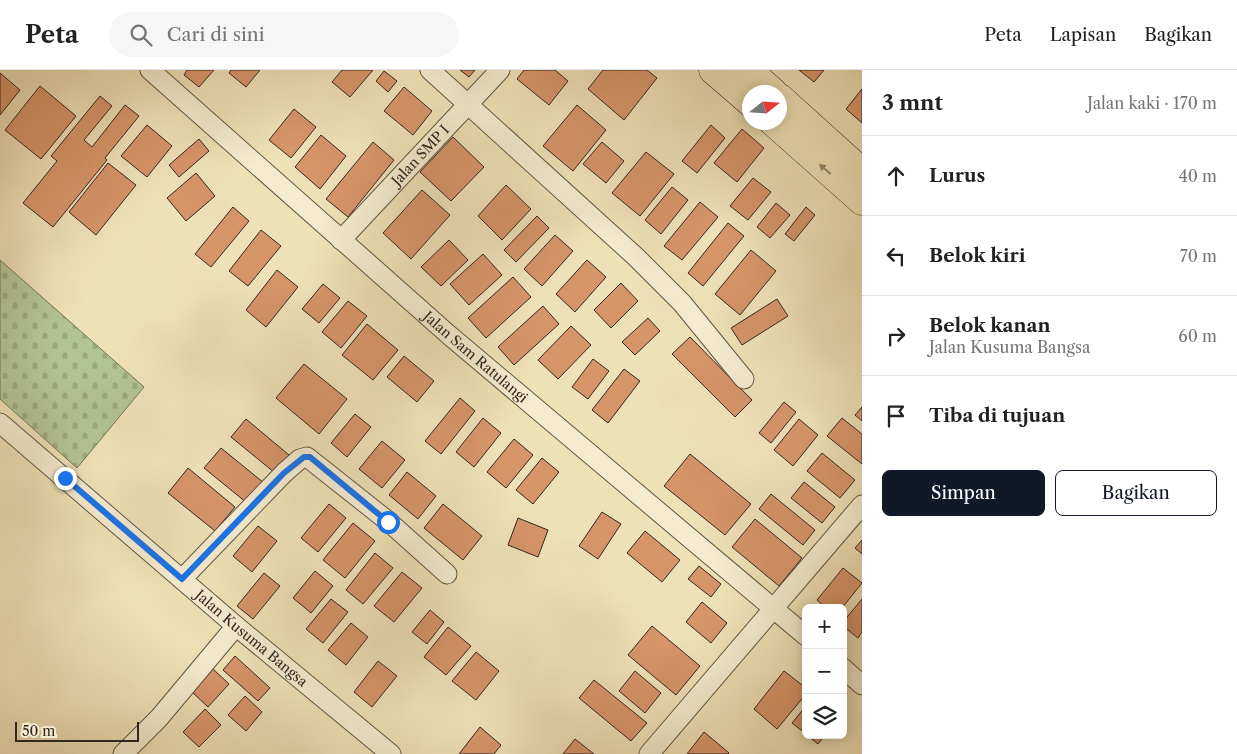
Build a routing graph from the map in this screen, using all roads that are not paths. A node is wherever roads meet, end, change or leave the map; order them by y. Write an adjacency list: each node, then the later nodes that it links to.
1 (150, 70): 13 (street, Jalan Sam Ratulangi)
2 (430, 70): 8 (street)
3 (500, 70): 8 (street, Jalan SMP I)
4 (713, 70): 7 (highway)
5 (748, 70): 6 (highway)
6 (765, 85)
7 (742, 95)
8 (468, 104): 13 (street, Jalan SMP I); 14 (street)
9 (787, 104): 11 (highway)
10 (782, 130): 12 (highway, one-way to 10)
11 (862, 172)
12 (862, 201)
13 (341, 240): 19 (street, Jalan Sam Ratulangi)
14 (744, 379)
15 (0, 423): 18 (street, Jalan Kusuma Bangsa)
16 (862, 505): 19 (street)
17 (447, 574): 18 (street)
18 (182, 579): 20 (street, Jalan Kusuma Bangsa)
19 (773, 607): 21 (street, Jalan Sam Ratulangi); 26 (street)
20 (236, 626): 24 (street); 25 (street, Jalan Kusuma Bangsa)
21 (802, 632)
22 (847, 672): 23 (street)
23 (862, 685)
24 (123, 754)
25 (391, 754)
26 (649, 754)

